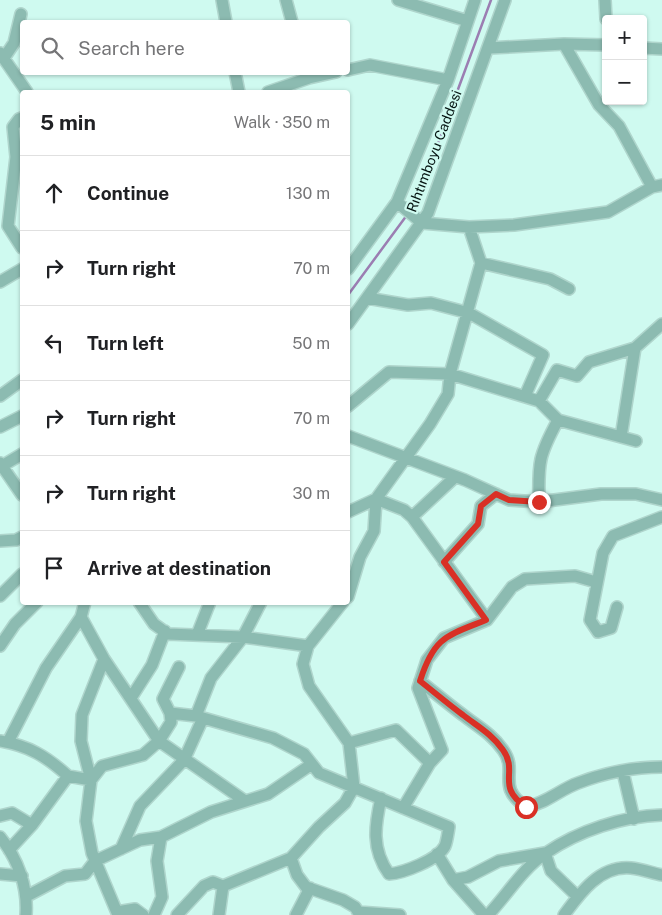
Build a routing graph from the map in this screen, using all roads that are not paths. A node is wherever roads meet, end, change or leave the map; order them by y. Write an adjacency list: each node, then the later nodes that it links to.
1 (222, 0): 9 (street)
2 (286, 0): 10 (street)
3 (398, 0): 11 (street)
4 (475, 0): 11 (street)
5 (505, 0): 14 (street, Rıhtımboyu Caddesi)
6 (605, 0): 8 (street)
7 (21, 14): 17 (street)
8 (606, 15)
9 (226, 20)
10 (291, 20)
11 (468, 21): 21 (street)
12 (564, 44): 13 (street); 14 (street); 26 (street)
13 (602, 46)
14 (489, 48): 28 (street, Rıhtımboyu Caddesi)
15 (647, 48): 16 (street)
16 (662, 49)
17 (2, 56): 22 (street)
18 (350, 70): 21 (street)
19 (236, 75): 23 (street)
20 (308, 75): 24 (street)
21 (448, 80): 27 (street)
22 (26, 90)
23 (239, 90)
24 (273, 90)
25 (20, 119): 30 (street)
26 (659, 186): 29 (street)
27 (400, 204): 28 (street); 32 (street)
28 (419, 219): 29 (street); 36 (street, Rıhtımboyu Caddesi)
29 (469, 227): 31 (street)
30 (20, 245)
31 (481, 263): 35 (street); 37 (street)
32 (350, 267)
33 (20, 270): 34 (street)
34 (0, 282)
35 (569, 289)
36 (367, 298): 37 (street); 38 (street, Rıhtımboyu Caddesi)
37 (469, 313): 41 (street); 44 (street)
38 (350, 321)
39 (660, 329): 40 (street)
40 (635, 348): 45 (street); 51 (street)
41 (450, 374): 44 (street); 46 (street); 54 (street)
42 (20, 381): 43 (street)
43 (0, 396)
44 (525, 396): 45 (street)
45 (539, 401): 48 (street)
46 (350, 404)
47 (20, 417): 49 (street)
48 (558, 420): 51 (street); 61 (street)
49 (0, 427)
50 (350, 437): 54 (street)
51 (621, 437): 52 (street)
52 (636, 441)
53 (20, 455): 55 (street)
54 (406, 459): 56 (street); 59 (street)
55 (1, 464): 57 (street)
56 (455, 477): 58 (street); 63 (street)
57 (20, 492)
58 (496, 494): 61 (street); 67 (street)
59 (376, 499): 62 (street); 63 (street); 70 (street)
60 (662, 500): 61 (street)
61 (539, 502)
62 (350, 511)
63 (412, 517): 67 (street)
64 (662, 518): 69 (street)
65 (20, 538): 66 (street)
66 (0, 541)
67 (444, 562): 80 (street)
68 (20, 576): 71 (street)
69 (596, 582): 78 (street); 80 (street)
70 (350, 590)
71 (0, 596)
72 (34, 605): 84 (street)
73 (84, 605): 79 (street)
74 (141, 605): 81 (street)
75 (209, 605): 82 (street)
76 (259, 605): 83 (street)
77 (341, 605): 85 (street)
78 (617, 607)
79 (81, 618): 86 (street); 92 (street)
80 (486, 620): 88 (street)
81 (165, 631): 82 (street); 89 (street)
82 (197, 635): 83 (street)
83 (243, 636): 85 (street); 91 (street)
84 (0, 646)
85 (308, 646): 94 (street)
86 (104, 659): 89 (street); 101 (street)
87 (178, 666): 90 (street)
88 (420, 681): 97 (street); 99 (street)
89 (131, 698): 93 (street)
90 (170, 713): 91 (street); 93 (street)
91 (199, 717): 95 (street); 96 (street)
92 (4, 741): 100 (street)
93 (159, 741): 95 (street); 101 (street)
94 (349, 743): 97 (street); 102 (street)
95 (184, 760): 104 (street); 112 (street)
96 (312, 764): 102 (street); 104 (street)
97 (430, 764): 105 (street)
98 (662, 767): 99 (street)
99 (623, 772): 108 (street)
100 (68, 776): 101 (street); 109 (street)
101 (91, 780): 117 (street)
102 (354, 787): 103 (street); 116 (street)
103 (382, 798): 105 (street); 115 (street)
104 (245, 801): 111 (street)
105 (403, 808): 115 (street)
106 (662, 815): 108 (street)
107 (0, 816): 109 (street)
108 (634, 819): 114 (street)
109 (32, 824): 113 (street)
110 (0, 837): 113 (street)
111 (161, 837): 112 (street); 130 (street)
112 (121, 849): 117 (street)
113 (9, 850): 120 (street)
114 (545, 853): 121 (street); 125 (street); 136 (street)
115 (437, 854): 121 (street)
116 (291, 858): 122 (street); 123 (street)
117 (95, 861): 124 (street); 126 (street)
118 (0, 874): 120 (street)
119 (662, 875): 125 (street)
120 (22, 876): 124 (street)
121 (453, 880): 135 (street)
122 (223, 886): 131 (street); 132 (street)
123 (310, 888): 127 (street); 133 (street)
124 (27, 896): 128 (street)
125 (571, 906): 137 (street)
126 (117, 913): 129 (street)
127 (359, 914): 134 (street)
128 (26, 915)
129 (143, 915)
130 (154, 915)
131 (177, 915)
132 (219, 915)
133 (296, 915)
134 (400, 915)
135 (484, 915)
136 (488, 915)
137 (579, 915)

